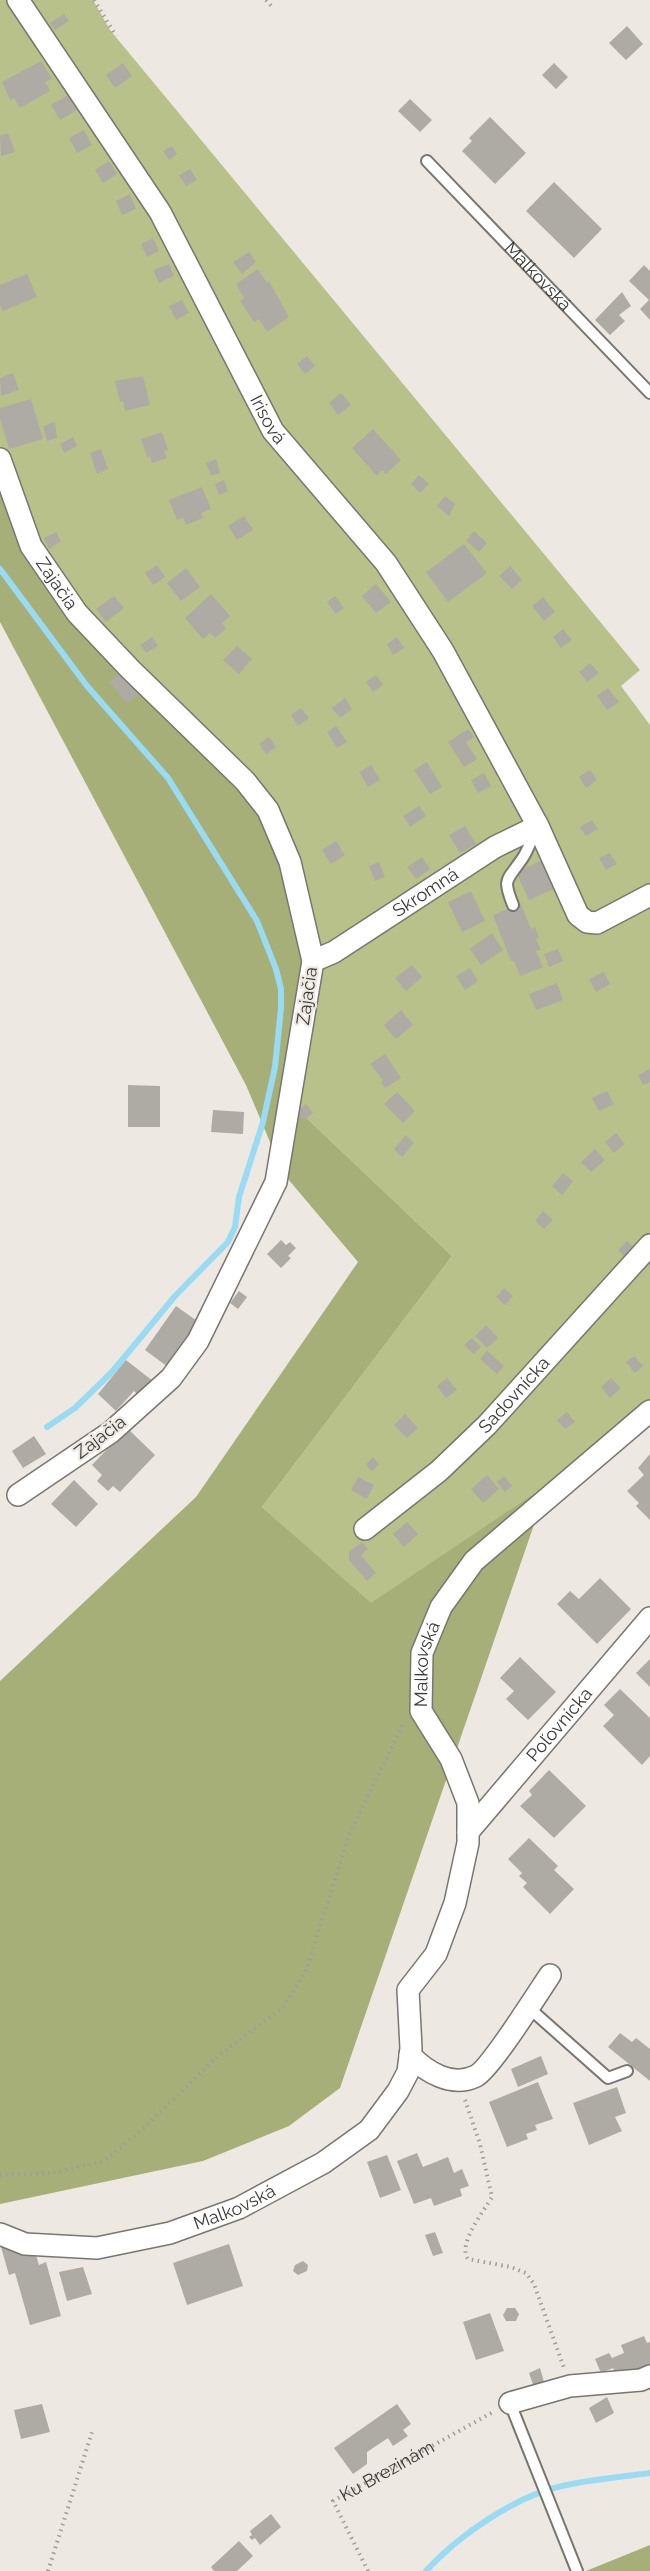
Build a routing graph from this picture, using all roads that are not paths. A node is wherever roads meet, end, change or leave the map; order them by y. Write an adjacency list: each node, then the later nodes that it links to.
1 (18, 0): 5 (street, Irisová)
2 (427, 161): 3 (lane, Malkovská)
3 (650, 393)
4 (0, 459): 8 (street, Zajačia)
5 (538, 826): 6 (street); 7 (lane); 8 (street, Skromná)
6 (650, 895)
7 (513, 905)
8 (313, 961): 11 (street, Zajačia)
9 (650, 1245): 12 (street, Sadovnícka)
10 (649, 1414): 14 (street, Malkovská)
11 (18, 1495)
12 (365, 1529)
13 (650, 1618): 14 (street, Poľovnícka)
14 (468, 1832): 17 (street, Malkovská)
15 (550, 1975): 16 (street)
16 (528, 2007): 17 (street); 18 (lane)
17 (410, 2055): 19 (street, Malkovská)
18 (627, 2071)
19 (0, 2234)
20 (650, 2376): 21 (street)
21 (510, 2403): 22 (lane)
22 (577, 2571)

